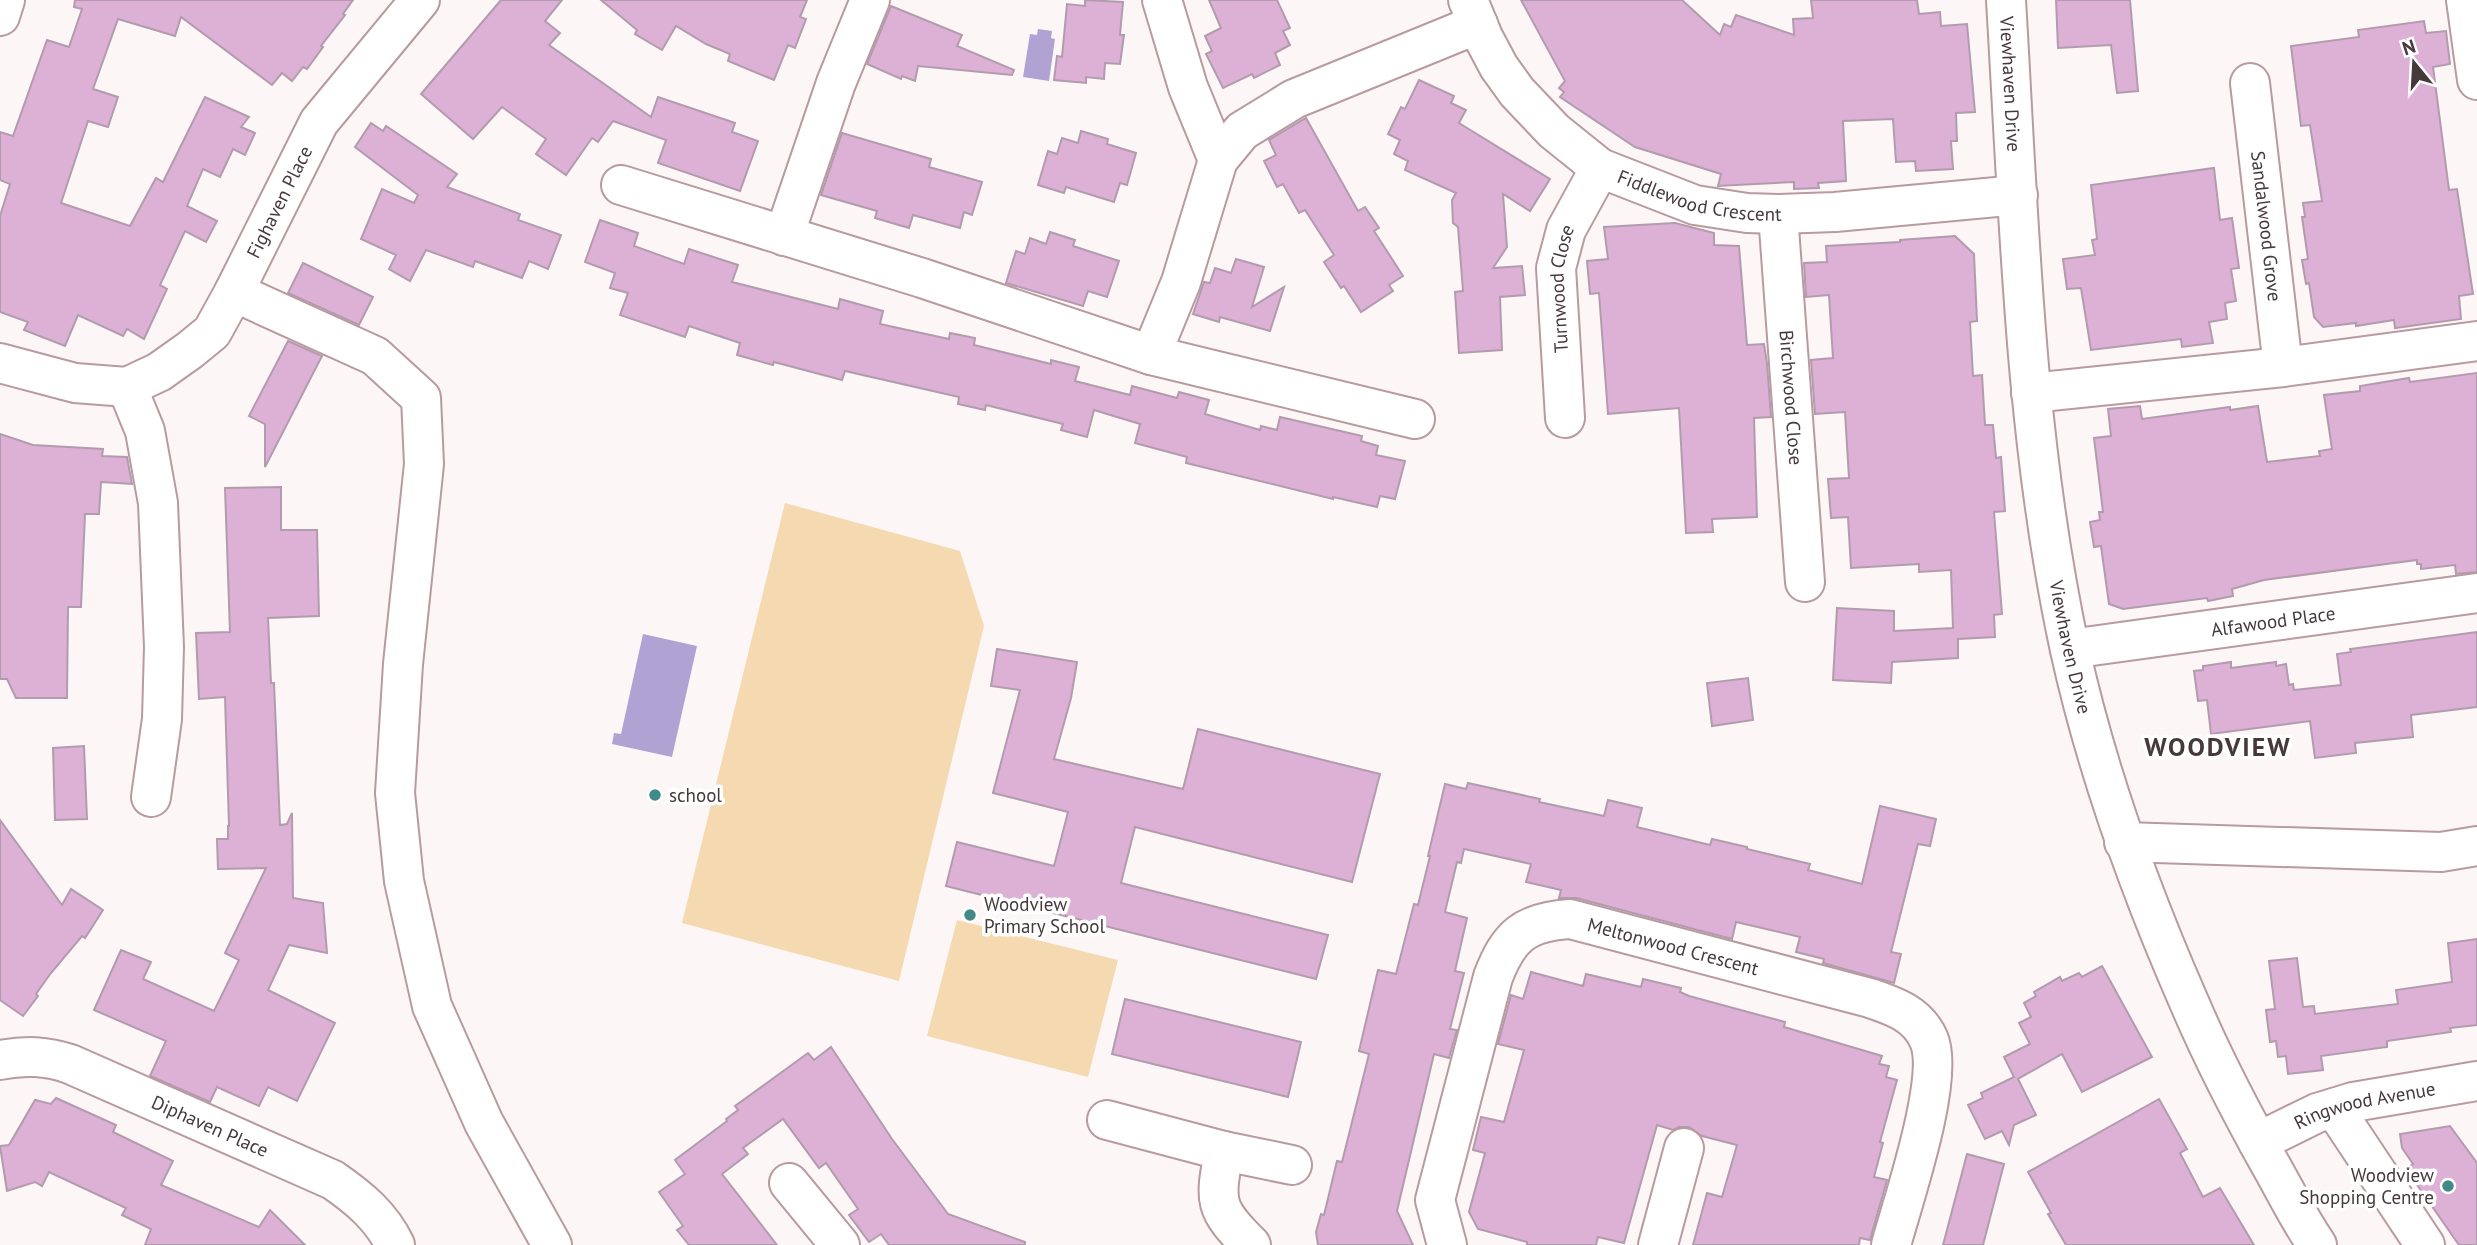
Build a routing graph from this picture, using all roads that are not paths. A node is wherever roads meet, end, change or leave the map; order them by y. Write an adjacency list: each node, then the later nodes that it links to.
1 (5, 0): 8 (street)
2 (420, 0): 17 (street, Fighaven Place)
3 (870, 0): 16 (street)
4 (1162, 0): 11 (street)
5 (2006, 0): 14 (street, Viewhaven Drive)
6 (2466, 0): 9 (street)
7 (1473, 12): 11 (street); 12 (street, Fiddlewood Crescent)
8 (0, 16)
9 (2477, 80)
10 (2250, 83): 21 (street, Sandalwood Grove)
11 (1218, 160): 19 (street)
12 (1600, 168): 15 (street, Fiddlewood Crescent); 24 (street, Turnwood Close)
13 (621, 185): 16 (street)
14 (2018, 195): 15 (street, Fiddlewood Crescent); 23 (street, Viewhaven Drive)
15 (1778, 214): 26 (street, Birchwood Close)
16 (785, 236): 19 (street)
17 (234, 292): 22 (street, Fighaven Place); 42 (street)
18 (2477, 341): 21 (street)
19 (1152, 355): 25 (street)
20 (0, 363): 22 (street, Fighaven Place)
21 (2283, 367): 23 (street)
22 (127, 387): 29 (street)
23 (2031, 393): 28 (street, Viewhaven Drive)
24 (1565, 418)
25 (1415, 419)
26 (1805, 582)
27 (2477, 593): 28 (street, Alfawood Place)
28 (2070, 649): 30 (street, Viewhaven Drive)
29 (151, 797)
30 (2124, 842): 31 (street); 36 (street, Viewhaven Drive)
31 (2477, 846)
32 (0, 1060): 41 (street, Diphaven Place)
33 (2477, 1081): 34 (street, Ringwood Avenue)
34 (2334, 1108): 36 (street, Ringwood Avenue); 49 (street)
35 (1107, 1120): 38 (street)
36 (2258, 1142): 48 (street, Viewhaven Drive)
37 (1684, 1148): 46 (street)
38 (1224, 1151): 39 (street); 44 (street)
39 (1292, 1165)
40 (789, 1183): 43 (street)
41 (395, 1245)
42 (552, 1245)
43 (840, 1245)
44 (1251, 1245)
45 (1447, 1245): 47 (street, Meltonwood Crescent)
46 (1658, 1245)
47 (1891, 1245)
48 (2317, 1245)
49 (2425, 1245)

